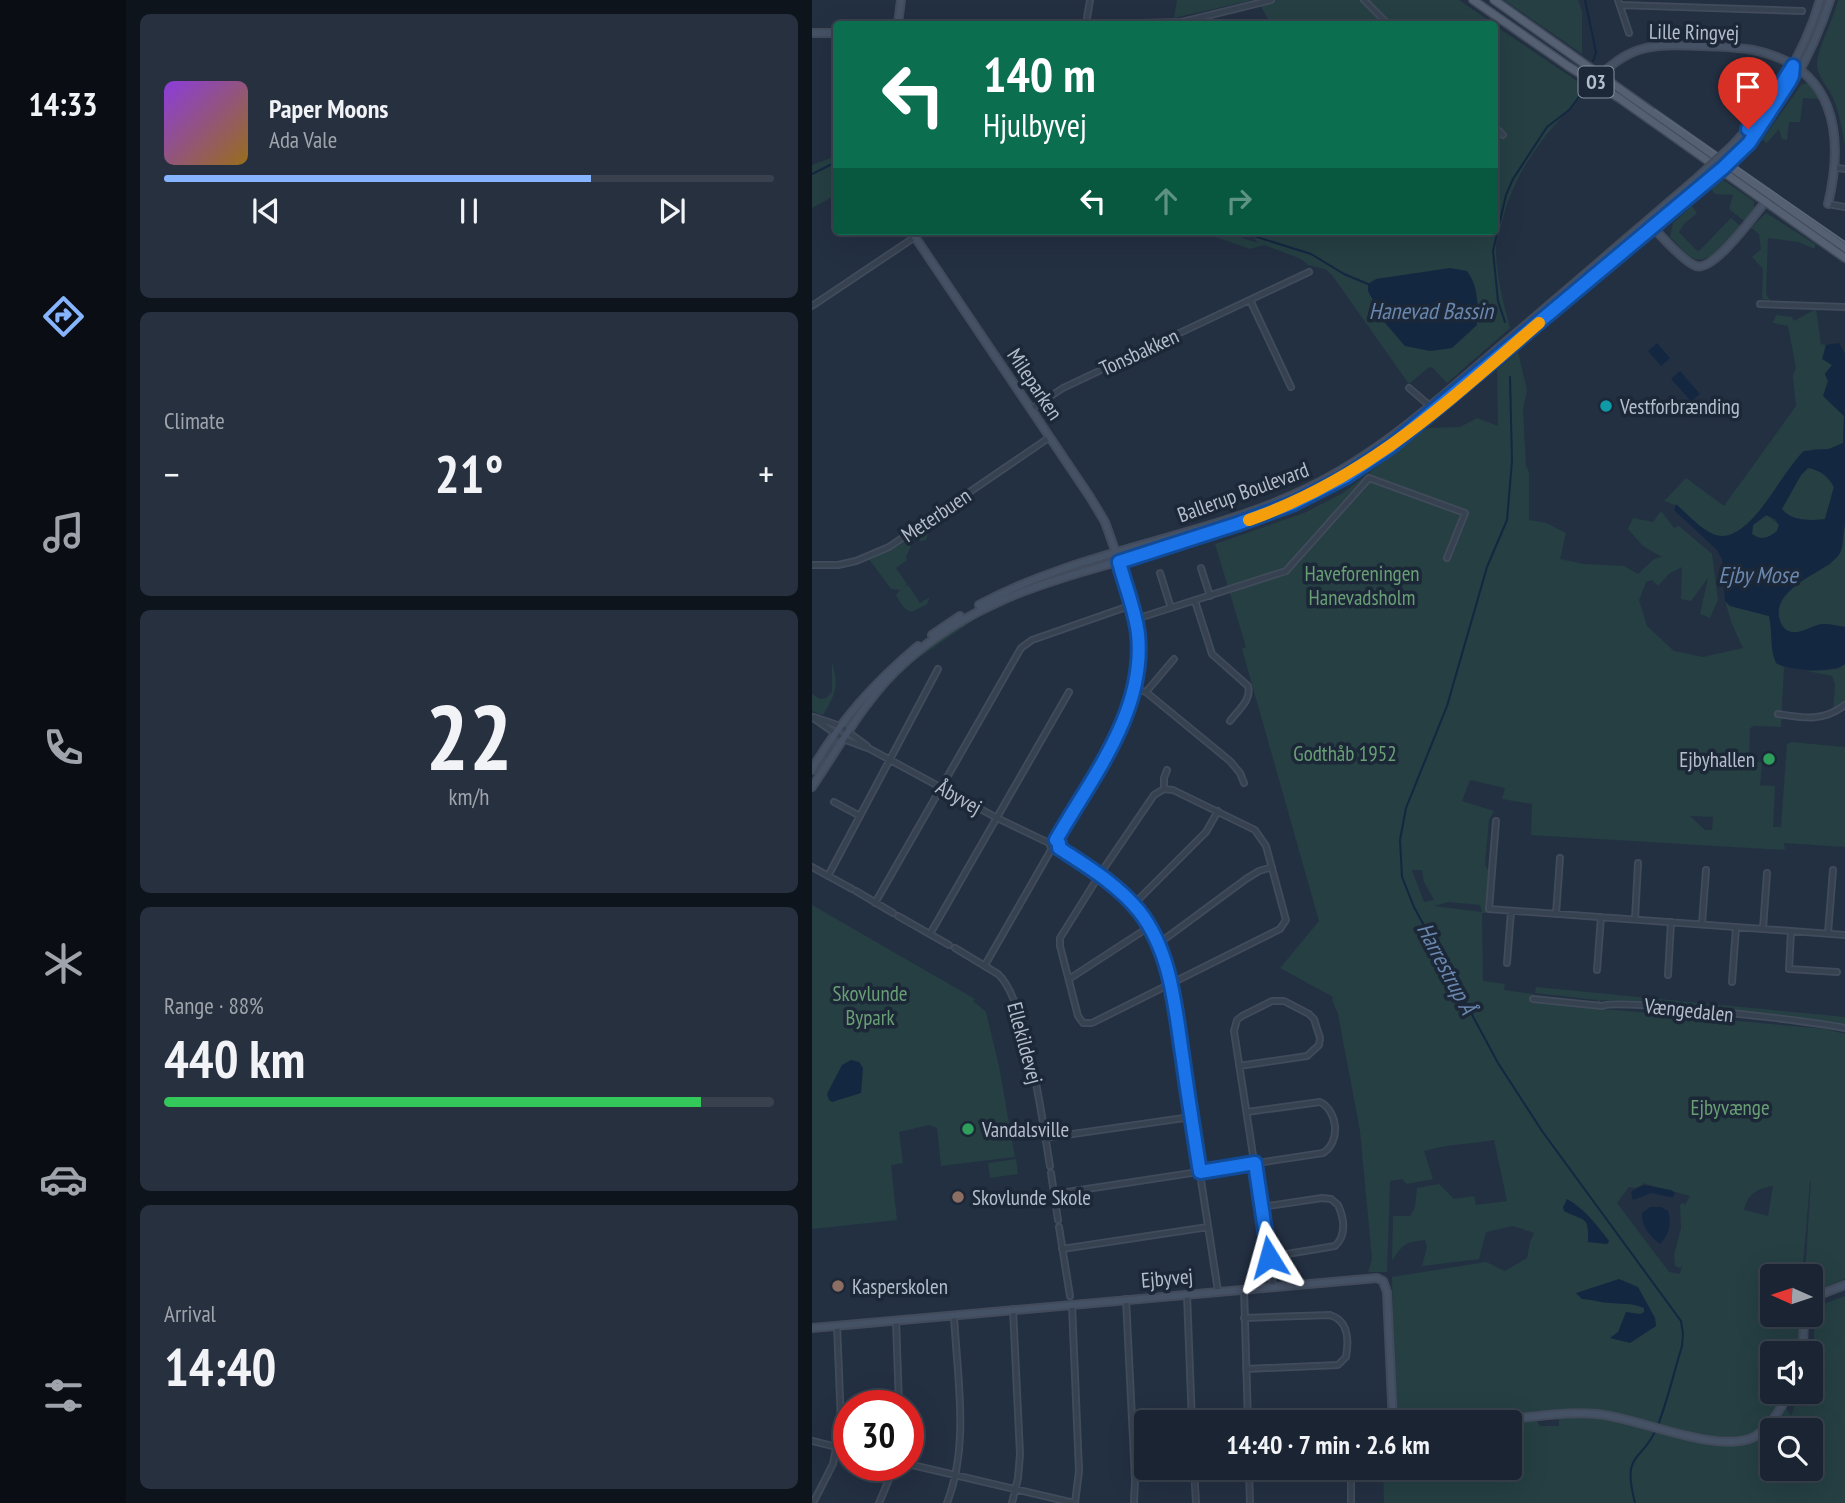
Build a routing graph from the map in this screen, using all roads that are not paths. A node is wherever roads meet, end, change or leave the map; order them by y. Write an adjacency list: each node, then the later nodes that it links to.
1 (901, 0): 12 (street)
2 (1090, 0): 13 (street)
3 (1272, 0): 14 (street)
4 (1364, 0): 15 (street)
5 (1473, 0): 26 (main road, O3)
6 (1494, 0): 21 (main road, O3)
7 (1820, 0): 10 (street)
8 (1830, 0): 20 (street)
9 (1619, 3): 11 (street); 18 (street)
10 (1817, 9): 19 (street); 20 (street)
11 (1802, 11)
12 (898, 21)
13 (1086, 21)
14 (1186, 21)
15 (1385, 21)
16 (812, 33): 17 (street)
17 (833, 33)
18 (1629, 33)
19 (1793, 66): 20 (street, Lille Ringvej); 21 (street, Lille Ringvej); 24 (street); 29 (street, Ballerup Boulevard, bridge)
20 (1801, 70): 24 (street); 25 (street, Lille Ringvej)
21 (1601, 75): 33 (main road, O3)
22 (1498, 130): 23 (street)
23 (1503, 135)
24 (1749, 143): 30 (street, Ballerup Boulevard, bridge)
25 (1841, 168): 27 (street, Lille Ringvej)
26 (1766, 201): 30 (street); 34 (main road, O3)
27 (1828, 204): 28 (street)
28 (1845, 207)
29 (1647, 221): 30 (street); 42 (street, Ballerup Boulevard)
30 (1653, 228): 47 (street, Ballerup Boulevard)
31 (912, 235): 38 (street)
32 (914, 235): 43 (street, Mileparken)
33 (1845, 248)
34 (1845, 258)
35 (1309, 272): 36 (street, Tonsbakken)
36 (1250, 300): 40 (street); 43 (street, Tonsbakken)
37 (1760, 304): 39 (street)
38 (812, 306)
39 (1845, 307)
40 (1292, 387)
41 (1409, 388): 42 (street)
42 (1430, 406): 45 (street, Ballerup Boulevard)
43 (1031, 409): 44 (street, Mileparken)
44 (1050, 438): 45 (street, Mileparken); 48 (street, Meterbuen)
45 (1116, 552): 47 (street, Mileparken); 65 (street, Ballerup Boulevard)
46 (1447, 558): 51 (street)
47 (1119, 562): 53 (street); 66 (street, Ballerup Boulevard)
48 (812, 565)
49 (1201, 568): 51 (street)
50 (1160, 573): 54 (street)
51 (1210, 596): 52 (street)
52 (1195, 601): 54 (street); 64 (street)
53 (1132, 605): 55 (street); 75 (street)
54 (1171, 608): 55 (street)
55 (1136, 619): 58 (street)
56 (1174, 659): 60 (street)
57 (938, 669): 70 (street)
58 (1135, 689): 60 (street); 82 (street)
59 (1069, 692): 80 (street)
60 (1146, 692): 73 (street)
61 (1845, 705): 62 (street)
62 (1778, 714)
63 (812, 717): 65 (street, Åbyvej); 67 (street, Åbyvej)
64 (1230, 721)
65 (840, 726): 66 (street, Åbyvej); 67 (street, Ballerup Boulevard)
66 (848, 731): 68 (street, Ballerup Boulevard); 69 (street, Åbyvej)
67 (834, 733): 68 (street, Åbyvej); 71 (street, Ballerup Boulevard)
68 (844, 739): 69 (street, Åbyvej); 74 (street, Ballerup Boulevard)
69 (870, 749): 70 (street, Åbyvej)
70 (890, 760): 75 (street, Åbyvej); 79 (street)
71 (812, 770)
72 (1167, 770): 76 (street)
73 (1244, 783)
74 (812, 787)
75 (941, 787): 80 (street, Åbyvej); 95 (street)
76 (1164, 789): 78 (street); 93 (street)
77 (834, 803): 79 (street)
78 (1218, 811): 89 (street); 96 (street)
79 (860, 816): 94 (street)
80 (997, 818): 83 (street, Åbyvej); 108 (street)
81 (1496, 821): 97 (street)
82 (1056, 840): 83 (street); 84 (street)
83 (1049, 843): 85 (street)
84 (1059, 848): 85 (street); 93 (street)
85 (1051, 850): 112 (street)
86 (1560, 858): 98 (street)
87 (1638, 863): 100 (street)
88 (812, 867): 94 (street, Ellekildevej)
89 (1272, 867): 110 (street); 118 (street)
90 (1706, 870): 102 (street)
91 (1833, 870): 107 (street)
92 (1767, 873): 105 (street)
93 (1100, 874): 96 (street); 116 (street)
94 (828, 876): 95 (street, Ellekildevej)
95 (875, 902): 108 (street, Ellekildevej)
96 (1133, 905): 103 (street)
97 (1511, 911): 98 (street); 111 (street)
98 (1556, 914): 99 (street)
99 (1601, 917): 100 (street); 113 (street)
100 (1635, 919): 101 (street)
101 (1671, 922): 102 (street); 115 (street)
102 (1702, 924): 104 (street)
103 (1149, 927): 110 (street); 116 (street)
104 (1736, 927): 105 (street); 117 (street)
105 (1763, 929): 106 (street)
106 (1791, 931): 107 (street); 114 (street)
107 (1828, 933): 109 (street)
108 (930, 934): 112 (street, Ellekildevej)
109 (1845, 934)
110 (1158, 944): 118 (street)
111 (1507, 963)
112 (985, 965): 124 (street, Ellekildevej)
113 (1598, 970)
114 (1838, 972)
115 (1668, 975)
116 (1069, 979): 118 (street)
117 (1732, 982)
118 (1171, 985): 123 (street)
119 (1533, 999): 120 (street, Vængedalen)
120 (1845, 1028)
121 (1239, 1066): 121 (street); 122 (street)
122 (1247, 1112): 125 (street); 125 (street)
123 (1191, 1117): 124 (street); 127 (street)
124 (1045, 1138): 126 (street, Ellekildevej)
125 (1255, 1163): 127 (street); 130 (street)
126 (1049, 1166)
127 (1200, 1172): 129 (street); 133 (street)
128 (1051, 1173): 129 (street)
129 (1054, 1195): 131 (street)
130 (1261, 1207): 135 (street); 135 (street)
131 (1058, 1220)
132 (1059, 1227): 134 (street)
133 (1209, 1227): 134 (street); 139 (street)
134 (1062, 1249): 142 (street)
135 (1269, 1257): 137 (street)
136 (1845, 1285): 140 (street)
137 (1273, 1286): 138 (street, Ejbyvej); 157 (street, Ejbyvej)
138 (1244, 1289): 139 (street, Ejbyvej); 147 (street)
139 (1218, 1291): 141 (street, Ejbyvej)
140 (1824, 1293)
141 (1187, 1294): 143 (street, Ejbyvej); 155 (street)
142 (1070, 1296)
143 (1126, 1299): 144 (street, Ejbyvej); 174 (street)
144 (1072, 1304): 145 (street, Ejbyvej); 173 (street)
145 (1013, 1309): 146 (street, Ejbyvej); 168 (street)
146 (954, 1315): 148 (street, Ejbyvej); 163 (street)
147 (1244, 1318): 151 (street); 151 (street)
148 (895, 1320): 149 (street, Ejbyvej); 153 (street)
149 (837, 1325): 150 (street, Ejbyvej); 152 (street)
150 (812, 1328)
151 (1246, 1369): 156 (street)
152 (840, 1390)
153 (898, 1390)
154 (1783, 1404): 158 (street)
155 (1191, 1410)
156 (1248, 1410)
157 (1392, 1410)
158 (1522, 1420)
159 (812, 1441): 160 (street)
160 (833, 1446)
161 (833, 1460): 169 (street)
162 (924, 1468): 163 (street)
163 (957, 1475): 168 (street); 171 (street)
164 (1195, 1480): 175 (street)
165 (1249, 1480): 176 (street)
166 (1351, 1480): 177 (street)
167 (888, 1481): 170 (street)
168 (1016, 1489): 172 (street); 173 (street)
169 (813, 1503)
170 (879, 1503)
171 (947, 1503)
172 (1012, 1503)
173 (1075, 1503)
174 (1134, 1503)
175 (1196, 1503)
176 (1250, 1503)
177 (1351, 1503)

